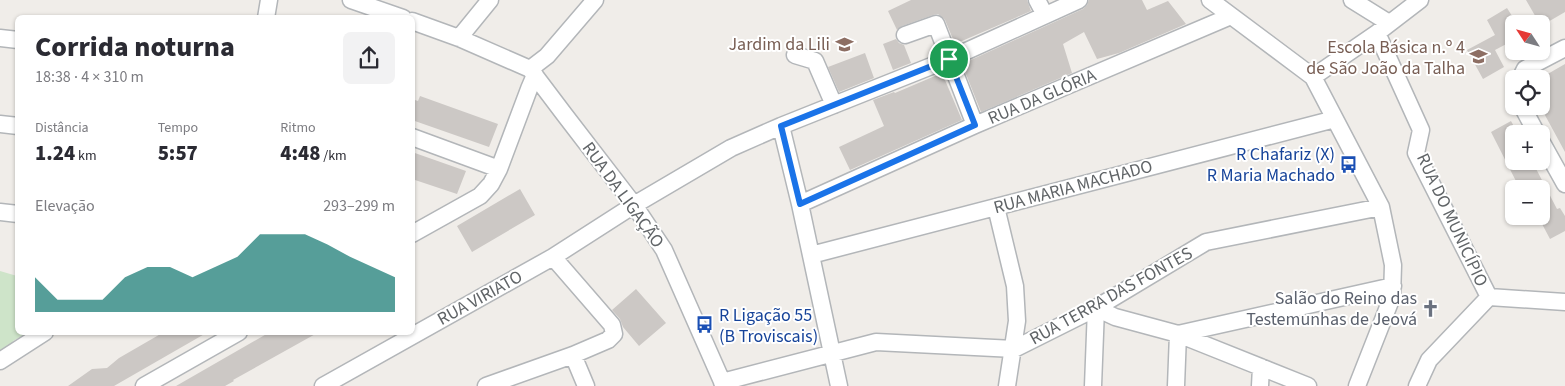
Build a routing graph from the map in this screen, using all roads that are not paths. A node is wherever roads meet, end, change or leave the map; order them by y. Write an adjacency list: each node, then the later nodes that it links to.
1 (269, 0): 11 (street)
2 (351, 0): 10 (street)
3 (490, 0): 19 (street)
4 (595, 0): 25 (street)
5 (1038, 0): 13 (street)
6 (1079, 0): 13 (street, RUA VIRIATO)
7 (1210, 0): 14 (street)
8 (1352, 0): 16 (street)
9 (1420, 0): 16 (street)
10 (385, 5): 12 (street)
11 (266, 15)
12 (399, 15)
13 (1045, 15): 23 (street, RUA VIRIATO)
14 (1231, 16): 26 (street); 30 (street, RUA DA GLÓRIA)
15 (415, 22): 19 (street)
16 (1383, 28): 26 (street); 47 (street, RUA DO MUNICÍPIO)
17 (905, 35): 23 (street)
18 (0, 38): 20 (street)
19 (459, 38): 25 (street)
20 (15, 40)
21 (1565, 48): 24 (street)
22 (795, 55): 27 (street)
23 (949, 59): 27 (street, RUA VIRIATO); 30 (street)
24 (1524, 70)
25 (533, 72): 35 (street); 38 (street, RUA DA LIGAÇÃO)
26 (1313, 77): 28 (street)
27 (834, 105): 32 (street, RUA VIRIATO)
28 (1335, 119): 39 (street, RUA MARIA MACHADO); 40 (street)
29 (0, 124): 31 (street)
30 (975, 125): 37 (street, RUA DA GLÓRIA)
31 (15, 126)
32 (781, 126): 37 (street); 38 (street, RUA VIRIATO)
33 (415, 138): 35 (street)
34 (1550, 157): 36 (street)
35 (499, 169): 43 (street)
36 (1565, 184)
37 (800, 204): 44 (street)
38 (634, 205): 45 (street, RUA VIRIATO); 62 (street, RUA DA LIGAÇÃO)
39 (996, 207): 44 (street, RUA MARIA MACHADO); 57 (street)
40 (1381, 207): 46 (street); 49 (street, RUA TERRA DAS FONTES)
41 (0, 212): 42 (street)
42 (15, 214)
43 (415, 232)
44 (811, 255): 58 (street)
45 (553, 257): 51 (street, RUA VIRIATO); 59 (street)
46 (1393, 286): 50 (street); 73 (street)
47 (1489, 297): 48 (street); 74 (street)
48 (1565, 302)
49 (1096, 308): 52 (street); 57 (street, RUA TERRA DAS FONTES); 69 (street)
50 (1208, 326): 52 (street); 56 (street)
51 (415, 334)
52 (1178, 334): 56 (street); 70 (street)
53 (40, 335): 60 (street)
54 (233, 335): 63 (street)
55 (414, 335): 64 (street, RUA VIRIATO)
56 (1205, 345): 61 (street)
57 (1014, 349): 58 (street, RUA TERRA DAS FONTES); 68 (street)
58 (832, 354): 62 (street, RUA TERRA DAS FONTES); 67 (street)
59 (573, 355): 65 (street); 66 (street)
60 (0, 360)
61 (1261, 367): 71 (street); 72 (street)
62 (723, 384)
63 (144, 386)
64 (323, 386)
65 (486, 386)
66 (586, 386)
67 (839, 386)
68 (1007, 386)
69 (1093, 386)
70 (1176, 386)
71 (1260, 386)
72 (1308, 386)
73 (1356, 386)
74 (1417, 386)

